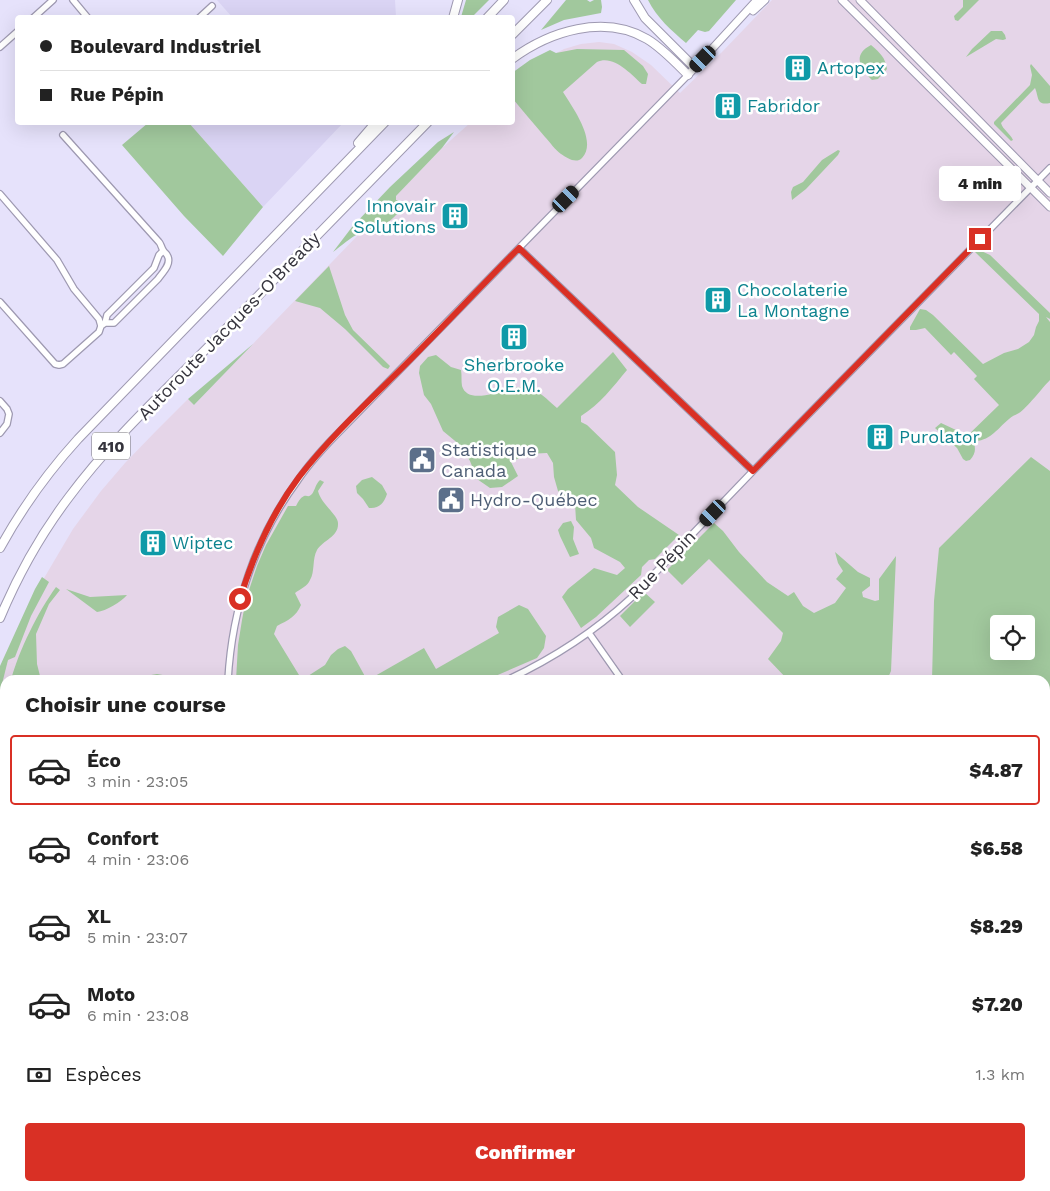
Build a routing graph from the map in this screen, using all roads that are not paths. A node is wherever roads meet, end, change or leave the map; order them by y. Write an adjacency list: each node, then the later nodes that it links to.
1 (53, 0): 12 (street)
2 (73, 0): 13 (street)
3 (458, 0): 15 (highway)
4 (504, 0): 16 (highway)
5 (547, 0): 17 (highway)
6 (634, 0): 22 (highway)
7 (757, 0): 19 (main road)
8 (765, 0): 19 (main road)
9 (842, 0): 32 (main road)
10 (860, 0): 31 (main road)
11 (212, 6): 14 (street)
12 (36, 15)
13 (86, 15)
14 (202, 15)
15 (454, 15)
16 (490, 15)
17 (515, 32)
18 (15, 34): 20 (street)
19 (716, 45): 22 (main road)
20 (0, 47)
21 (515, 57): 23 (highway)
22 (694, 68): 23 (main road)
23 (688, 75): 37 (street)
24 (373, 125): 35 (highway)
25 (381, 125): 35 (highway, Autoroute Jacques-O'Bready / 410)
26 (425, 125): 29 (highway, Autoroute Jacques-O'Bready / 410)
27 (430, 125): 29 (highway)
28 (63, 135): 38 (street)
29 (400, 150): 45 (highway, Autoroute Jacques-O'Bready / 410)
30 (1050, 168): 31 (street, Rue Pépin)
31 (1038, 180): 32 (street, Rue Pépin); 33 (main road)
32 (1031, 188): 36 (main road); 43 (street, Rue Pépin)
33 (1050, 193)
34 (0, 194): 40 (street)
35 (315, 194): 44 (highway, Autoroute Jacques-O'Bready / 410)
36 (1050, 207)
37 (519, 248): 43 (street); 47 (street)
38 (163, 251): 40 (street); 40 (street)
39 (0, 302): 40 (street)
40 (103, 325)
41 (0, 400): 42 (street)
42 (0, 433)
43 (753, 471): 46 (street, Rue Pépin)
44 (0, 548)
45 (0, 618)
46 (589, 633): 48 (street, Rue Pépin); 49 (street)
47 (229, 675)
48 (517, 675)
49 (618, 675)

